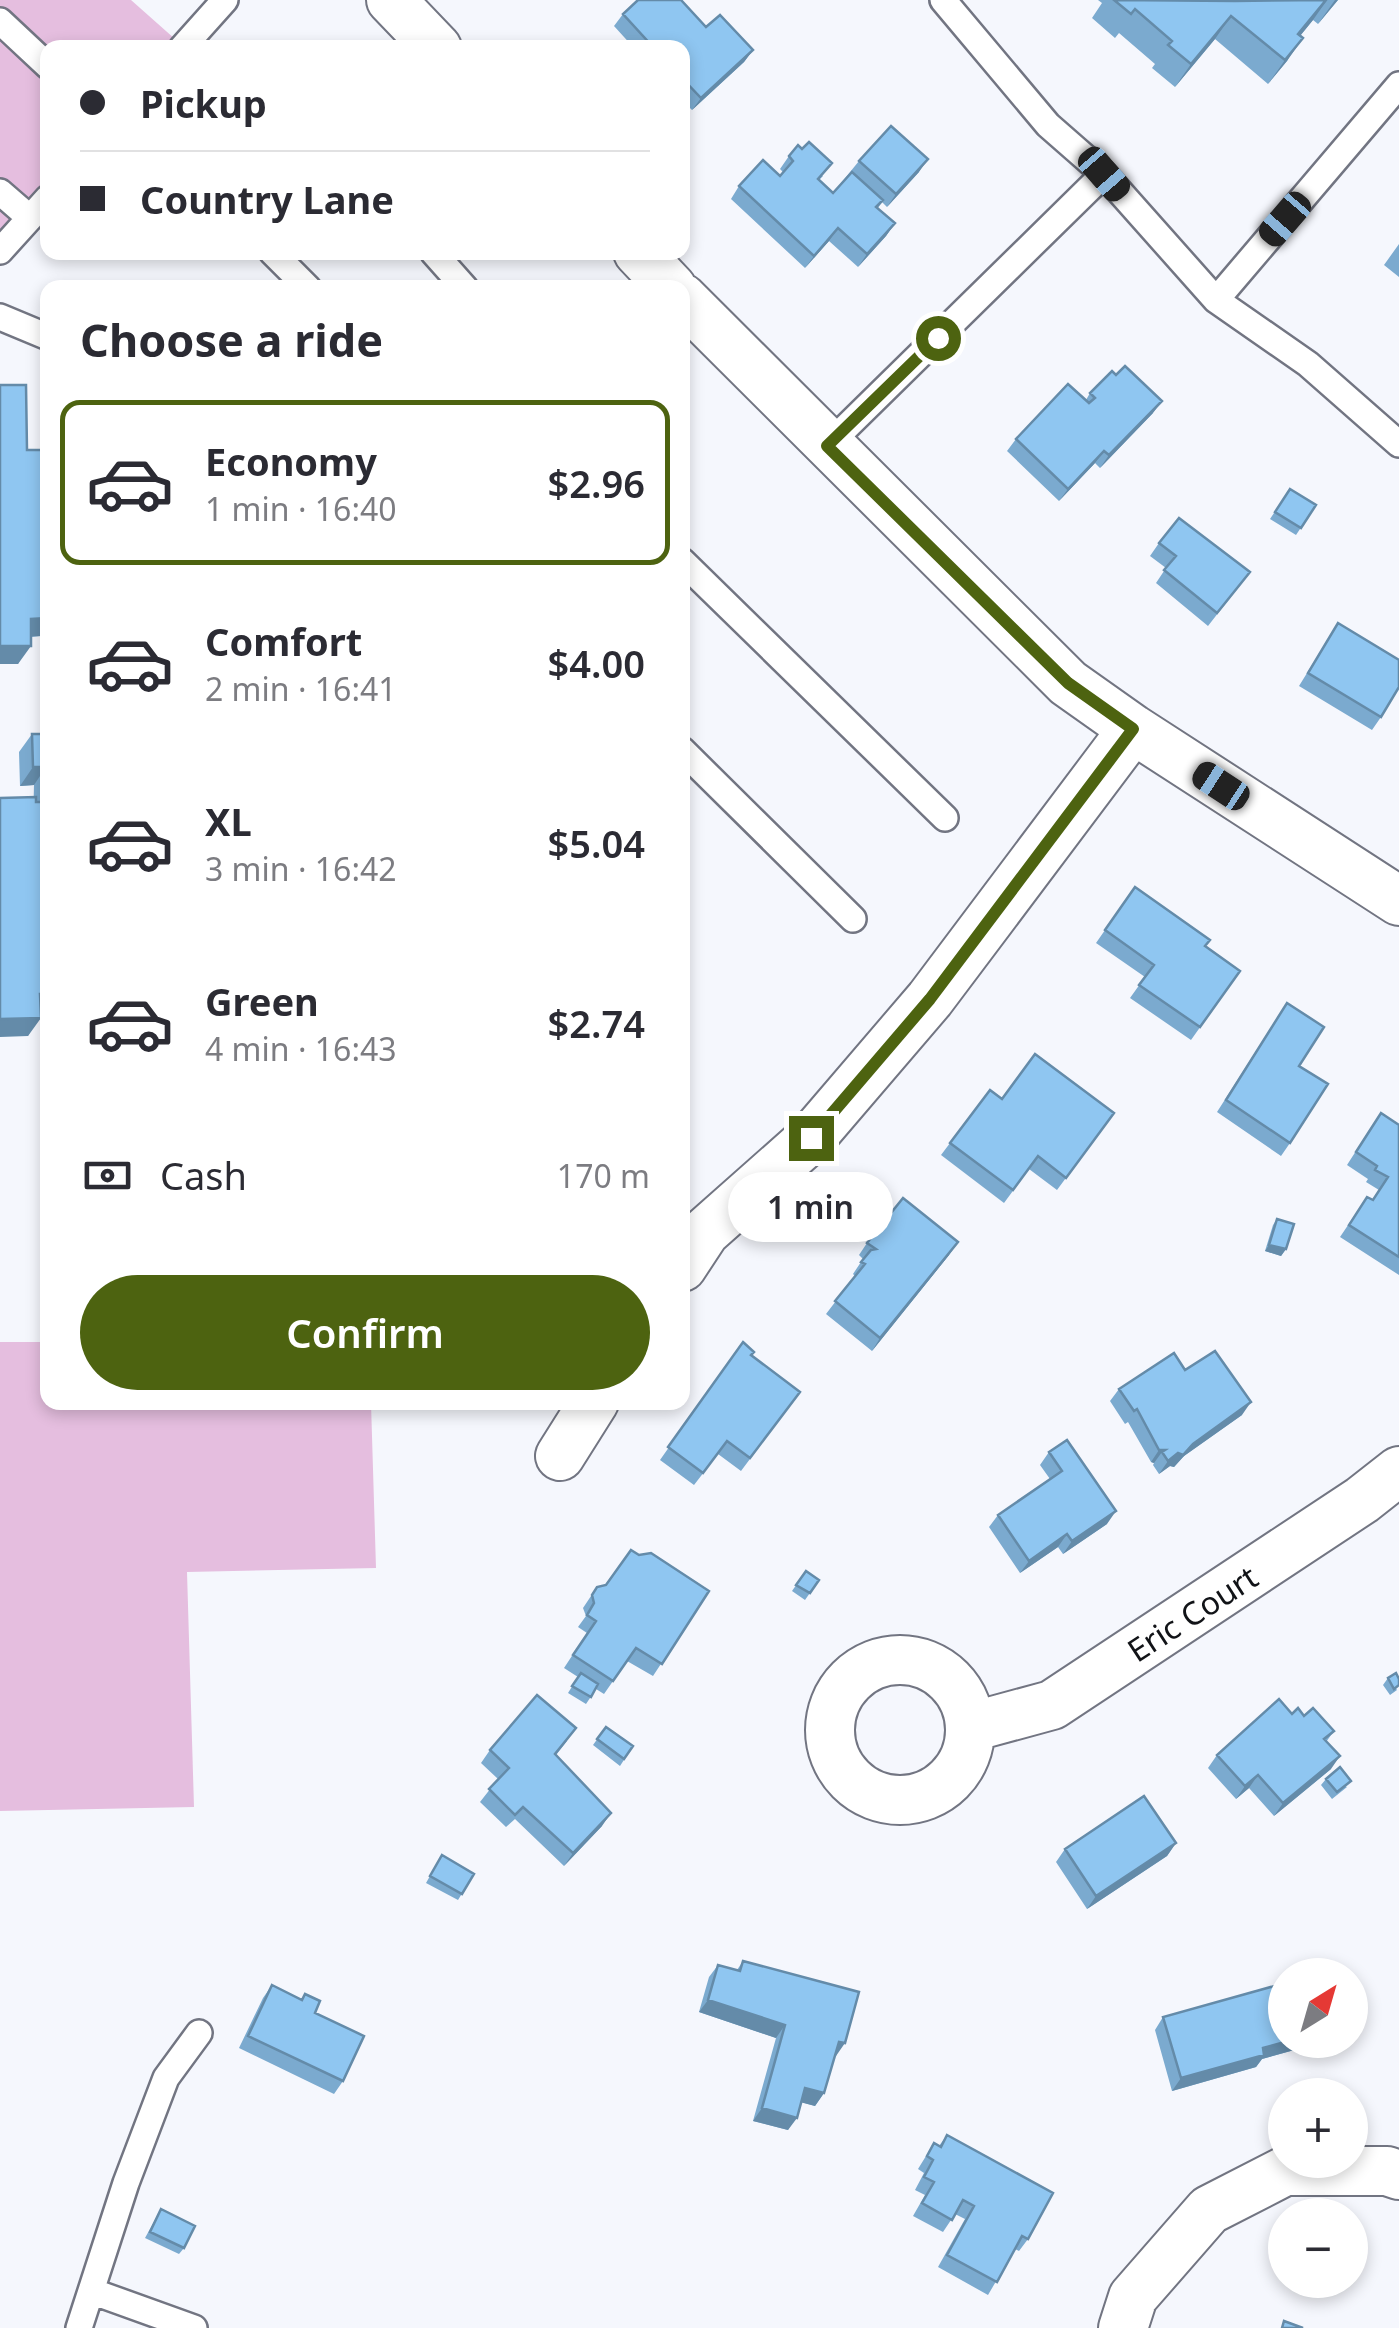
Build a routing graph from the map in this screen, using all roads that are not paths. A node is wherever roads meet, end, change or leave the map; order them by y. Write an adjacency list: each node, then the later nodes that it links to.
1 (225, 0): 5 (lane)
2 (391, 0): 6 (street)
3 (943, 0): 9 (lane)
4 (0, 21): 7 (lane)
5 (189, 40)
6 (429, 40)
7 (40, 58)
8 (1399, 85): 20 (lane)
9 (1104, 174): 20 (lane); 25 (lane)
10 (0, 192): 12 (lane)
11 (40, 207): 12 (lane)
12 (30, 218): 13 (lane)
13 (0, 251)
14 (280, 260): 17 (lane)
15 (440, 260): 18 (lane)
16 (646, 260): 19 (street)
17 (300, 280)
18 (458, 280)
19 (664, 280)
20 (1216, 300): 24 (lane)
21 (690, 306): 25 (street)
22 (0, 317): 23 (lane)
23 (40, 334)
24 (1399, 444)
25 (827, 446): 27 (street)
26 (690, 569): 29 (lane)
27 (1133, 729): 30 (street); 32 (street)
28 (690, 758): 31 (lane)
29 (945, 818)
30 (1399, 900)
31 (853, 919)
32 (690, 1255)
33 (589, 1410): 34 (street)
34 (560, 1456)
35 (1399, 1471): 36 (street, Eric Court)
36 (971, 1727)
37 (199, 2032): 39 (lane)
38 (1399, 2175): 42 (street)
39 (92, 2290): 40 (lane); 41 (lane)
40 (79, 2328)
41 (194, 2328)
42 (1123, 2328)

